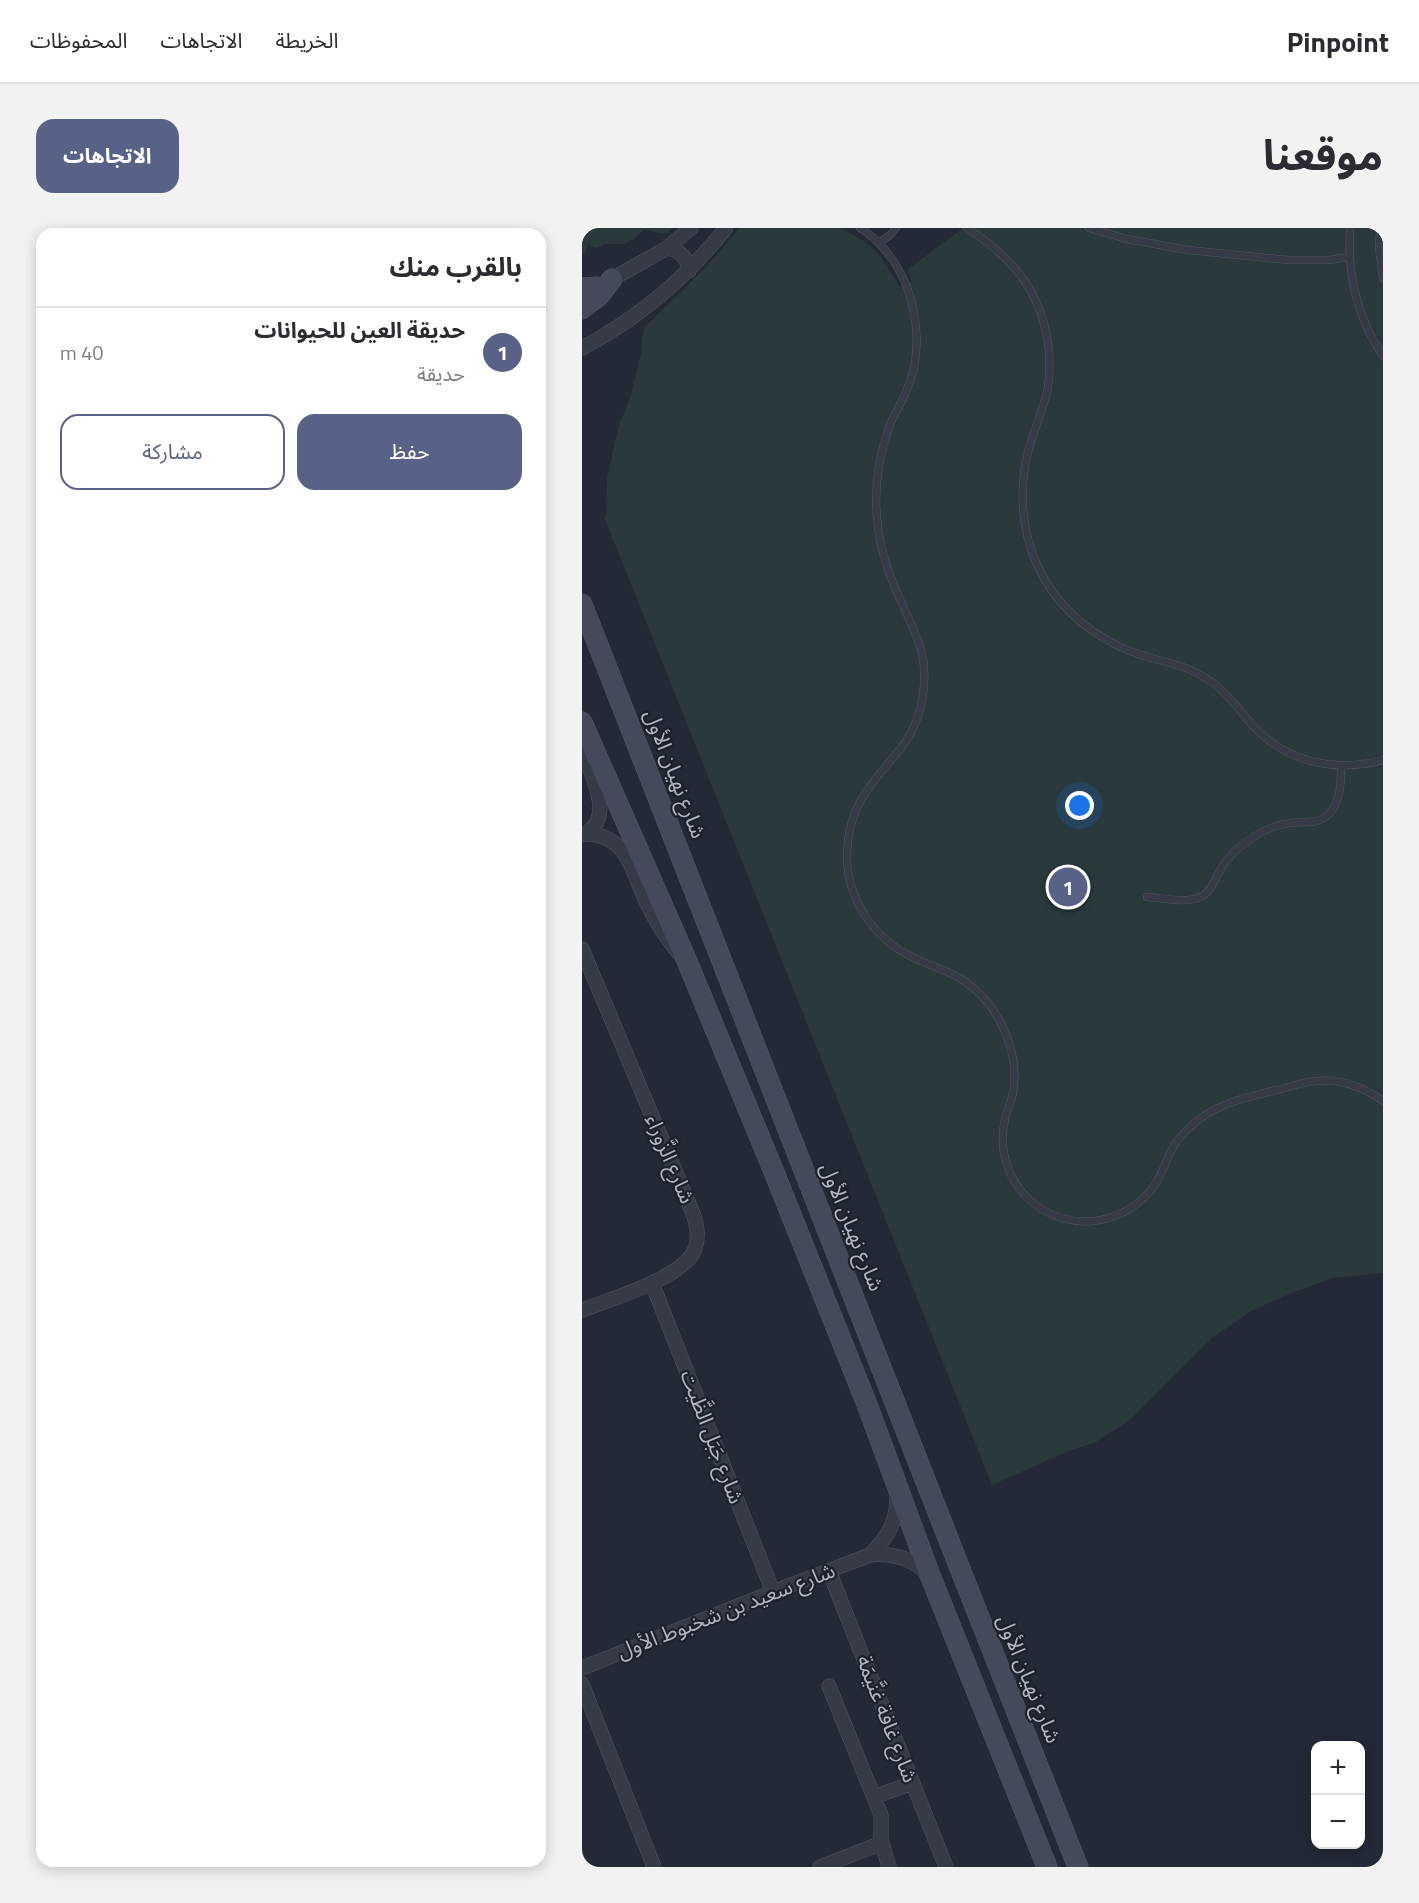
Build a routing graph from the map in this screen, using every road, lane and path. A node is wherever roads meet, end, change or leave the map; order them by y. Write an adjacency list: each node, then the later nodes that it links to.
1 (691, 228): 10 (street)
2 (726, 228): 12 (street)
3 (860, 228): 9 (lane)
4 (896, 228): 9 (lane)
5 (967, 228): 24 (lane)
6 (1089, 228): 11 (lane)
7 (1350, 228): 11 (lane)
8 (1380, 228): 13 (lane)
9 (880, 242): 29 (lane)
10 (667, 248): 12 (street); 14 (street)
11 (1350, 257): 17 (lane)
12 (689, 271): 16 (street)
13 (1383, 278)
14 (593, 287): 15 (main road)
15 (582, 309)
16 (582, 348)
17 (1383, 356)
18 (582, 604): 20 (main road, شارع نهيان الأول)
19 (582, 637): 20 (main road)
20 (605, 661): 48 (main road, شارع نهيان الأول)
21 (582, 722): 28 (main road)
22 (582, 746): 25 (street)
23 (1383, 760): 24 (lane)
24 (1341, 766): 26 (lane)
25 (584, 834): 28 (street)
26 (1147, 897)
27 (582, 949): 30 (street, شارع الزَّوراء)
28 (687, 962): 32 (main road)
29 (1383, 1101)
30 (652, 1283): 31 (street, شارع الزَّوراء); 36 (street, شارع جَبَل الظَّيت)
31 (582, 1310)
32 (897, 1483): 33 (street, شارع سعيد بن شخبوط الأول); 35 (main road)
33 (870, 1555): 34 (street, شارع سعيد بن شخبوط الأول); 35 (street, شارع سعيد بن شخبوط الأول)
34 (829, 1571): 36 (street, شارع سعيد بن شخبوط الأول); 40 (street, شارع غافة غنَّيمَة)
35 (930, 1575): 47 (main road)
36 (773, 1592): 37 (street, شارع سعيد بن شخبوط الأول)
37 (582, 1668)
38 (582, 1684): 43 (street)
39 (829, 1686): 41 (street)
40 (912, 1783): 41 (street); 46 (street, شارع غافة غنَّيمَة)
41 (874, 1797): 42 (street)
42 (882, 1843): 44 (street); 45 (street)
43 (654, 1867)
44 (820, 1867)
45 (889, 1867)
46 (946, 1867)
47 (1047, 1867)
48 (1078, 1867)

